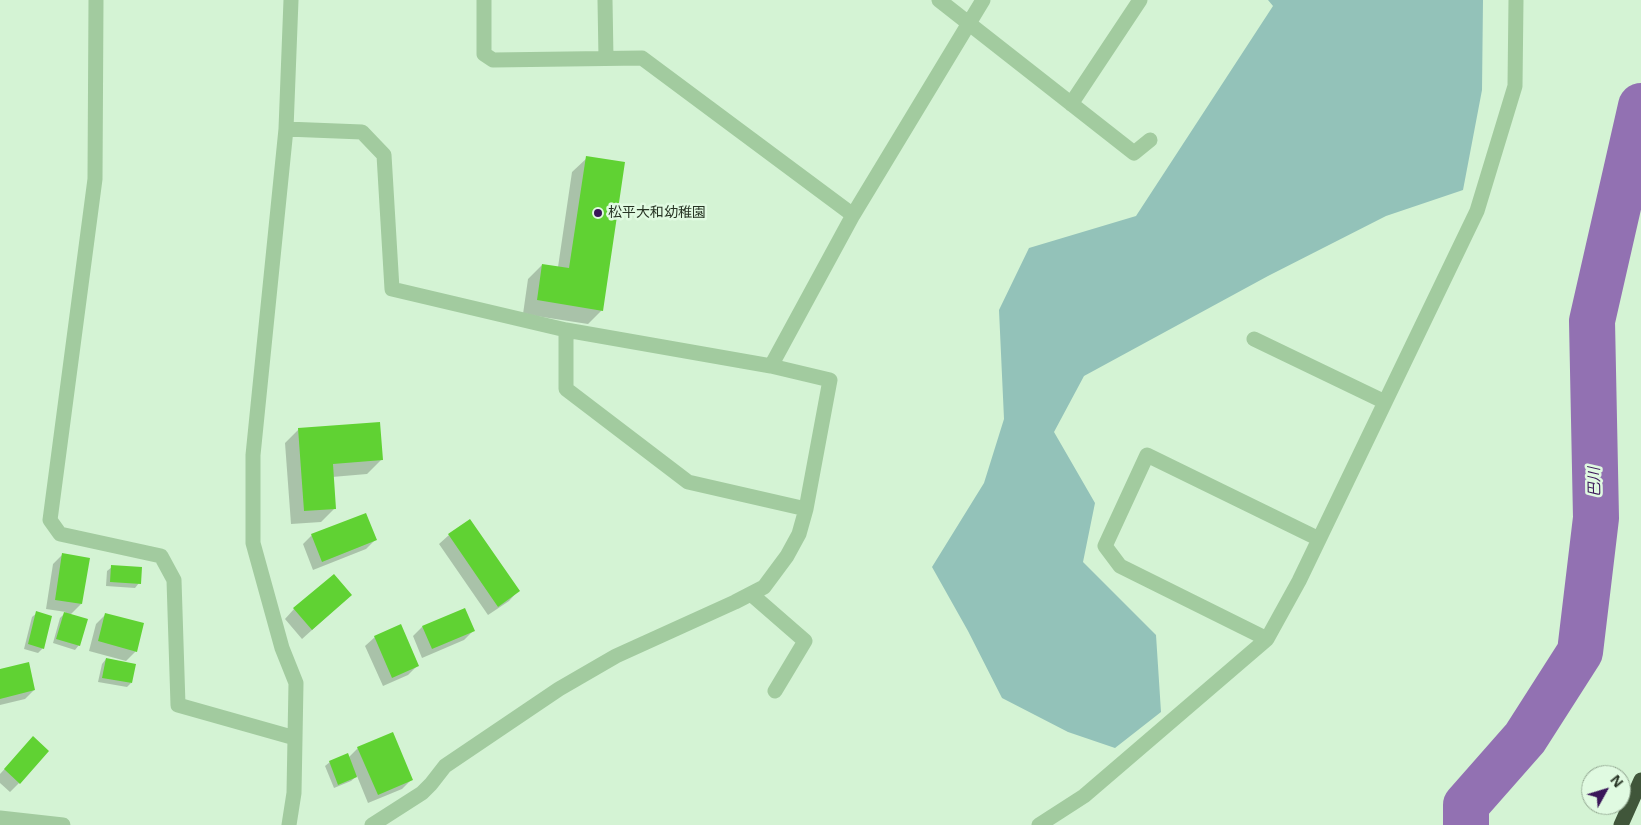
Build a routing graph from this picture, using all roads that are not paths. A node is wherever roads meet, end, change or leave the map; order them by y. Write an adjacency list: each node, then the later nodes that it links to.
1 (96, 0): 24 (street)
2 (291, 0): 12 (street)
3 (484, 0): 10 (street)
4 (605, 0): 10 (street)
5 (939, 0): 9 (street)
6 (983, 0): 9 (street)
7 (1140, 0): 11 (street)
8 (1516, 0): 18 (street)
9 (968, 24): 11 (street); 14 (street)
10 (606, 58): 14 (street)
11 (1072, 104): 13 (street)
12 (286, 129): 15 (street); 24 (street)
13 (1150, 140)
14 (853, 214): 17 (street)
15 (566, 330): 17 (street); 19 (street)
16 (1254, 339): 18 (street)
17 (770, 366): 19 (street)
18 (1385, 402): 20 (street)
19 (806, 509): 21 (street)
20 (1319, 539): 22 (street); 22 (street)
21 (751, 594): 23 (street); 29 (street)
22 (1266, 639): 30 (street)
23 (775, 691)
24 (294, 738): 28 (street)
25 (1641, 780): 31 (highway)
26 (0, 818): 27 (street)
27 (63, 825)
28 (289, 825)
29 (372, 825)
30 (1039, 825)
31 (1621, 825)

